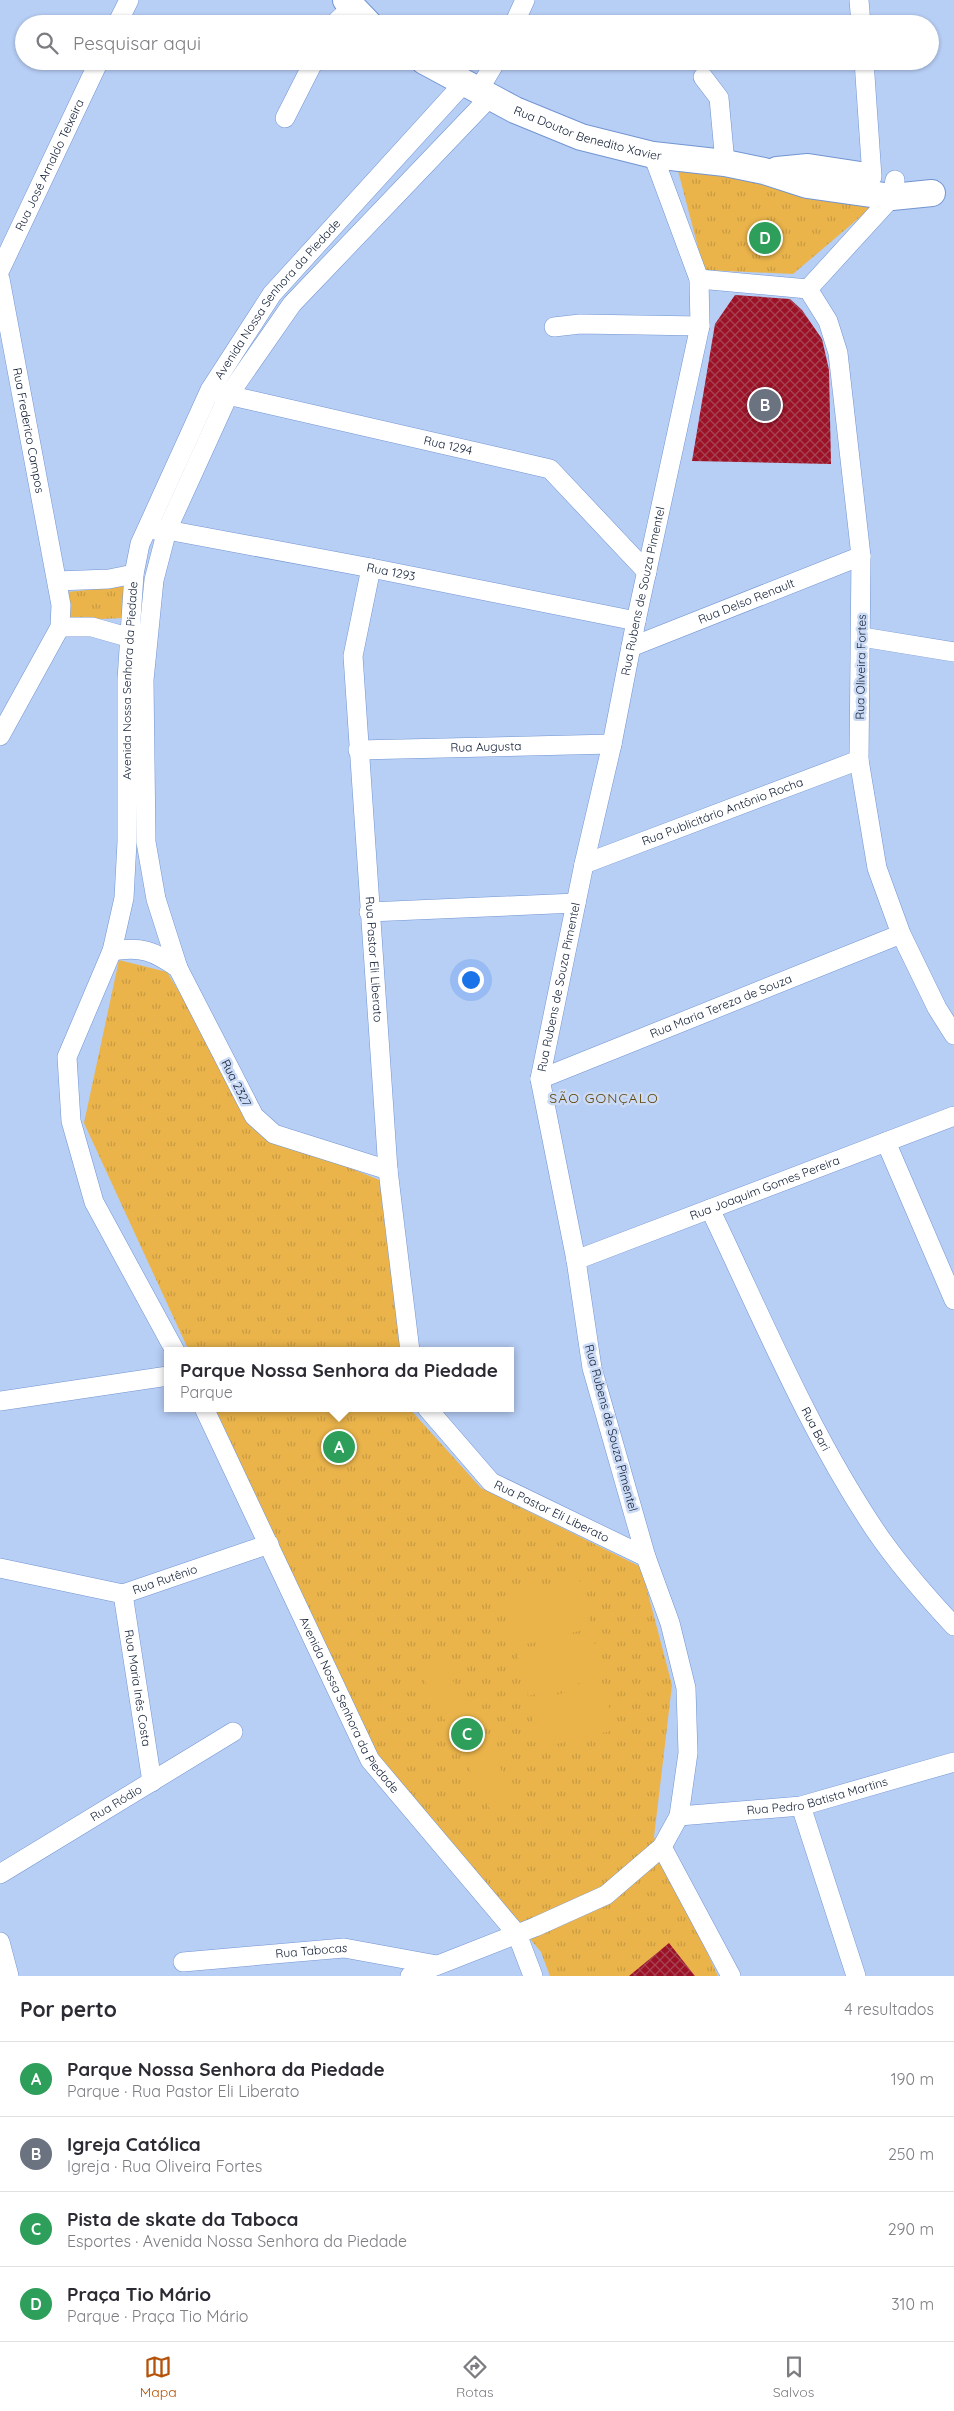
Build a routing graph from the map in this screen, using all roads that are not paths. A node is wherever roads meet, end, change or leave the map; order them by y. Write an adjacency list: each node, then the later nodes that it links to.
1 (129, 0): 4 (street)
2 (525, 0): 5 (street)
3 (859, 0): 6 (street)
4 (122, 15)
5 (518, 15)
6 (860, 15)
7 (96, 70): 19 (street, Rua José Arnaldo Teixeira)
8 (309, 70): 14 (street)
9 (440, 70): 13 (street, Rua Doutor Benedito Xavier)
10 (490, 70): 13 (street)
11 (866, 70): 17 (street)
12 (703, 77): 16 (street)
13 (477, 91): 15 (street, Rua Doutor Benedito Xavier); 25 (street, Avenida Nossa Senhora da Piedade); 26 (street, Avenida Nossa Senhora da Piedade)
14 (285, 118)
15 (654, 155): 16 (street, Rua Doutor Benedito Xavier); 21 (street, Rua Rubens de Souza Pimentel)
16 (725, 163): 17 (street, Rua Doutor Benedito Xavier)
17 (886, 185): 18 (street, Rua Doutor Benedito Xavier); 22 (street)
18 (943, 195)
19 (0, 270)
20 (0, 279): 33 (street, Rua Frederico Campos)
21 (699, 279): 22 (street); 23 (street, Rua Rubens de Souza Pimentel)
22 (808, 289): 29 (street, Rua Oliveira Fortes)
23 (700, 326): 24 (street); 31 (street, Rua Rubens de Souza Pimentel)
24 (554, 327)
25 (210, 390): 26 (street, Rua 1294); 27 (street, Avenida Nossa Senhora da Piedade)
26 (228, 396): 28 (street, Avenida Nossa Senhora da Piedade); 31 (street, Rua 1294)
27 (146, 530): 28 (street, Rua 1293); 32 (street, Avenida Nossa Senhora da Piedade)
28 (167, 530): 30 (street, Rua 1293); 37 (street, Avenida Nossa Senhora da Piedade)
29 (861, 556): 36 (street, Rua Oliveira Fortes); 38 (street, Rua Delso Renault)
30 (371, 568): 34 (street, Rua 1293); 42 (street, Rua Pastor Eli Liberato)
31 (647, 572): 34 (street, Rua Rubens de Souza Pimentel)
32 (134, 574): 33 (street); 37 (street, Avenida Nossa Senhora da Piedade)
33 (57, 581): 35 (street, Rua Frederico Campos)
34 (636, 621): 38 (street, Rua Rubens de Souza Pimentel)
35 (60, 627): 37 (street); 40 (street)
36 (862, 637): 39 (street); 43 (street, Rua Oliveira Fortes)
37 (140, 638): 48 (street, Avenida Nossa Senhora da Piedade); 49 (street, Avenida Nossa Senhora da Piedade)
38 (631, 647): 41 (street, Rua Rubens de Souza Pimentel)
39 (954, 652)
40 (0, 736)
41 (612, 744): 42 (street, Rua Augusta); 44 (street, Rua Rubens de Souza Pimentel)
42 (358, 750): 46 (street, Rua Pastor Eli Liberato)
43 (859, 760): 44 (street, Rua Publicitário Antônio Rocha); 47 (street, Rua Oliveira Fortes)
44 (584, 864): 45 (street, Rua Rubens de Souza Pimentel)
45 (576, 903): 46 (street); 52 (street, Rua Rubens de Souza Pimentel)
46 (369, 912): 55 (street, Rua Pastor Eli Liberato)
47 (901, 934): 50 (street, Rua Oliveira Fortes); 52 (street, Rua Maria Tereza de Souza)
48 (163, 949): 49 (street, Rua 2327); 55 (street, Rua 2327)
49 (112, 951): 59 (street, Avenida Nossa Senhora da Piedade)
50 (946, 1007): 51 (street, Rua Oliveira Fortes)
51 (954, 1035)
52 (540, 1080): 57 (street, Rua Rubens de Souza Pimentel)
53 (954, 1116): 54 (street, Rua Joaquim Gomes Pereira)
54 (886, 1142): 56 (street, Rua Joaquim Gomes Pereira); 58 (street)
55 (388, 1170): 60 (street, Rua Pastor Eli Liberato)
56 (710, 1209): 57 (street, Rua Joaquim Gomes Pereira); 69 (street, Rua Bari)
57 (576, 1260): 66 (street, Rua Rubens de Souza Pimentel)
58 (954, 1300)
59 (173, 1347)
60 (410, 1347)
61 (164, 1377): 62 (street)
62 (0, 1401)
63 (206, 1412): 65 (street, Avenida Nossa Senhora da Piedade)
64 (430, 1412): 66 (street, Rua Pastor Eli Liberato)
65 (269, 1544): 68 (street, Rua Rutênio); 77 (street, Avenida Nossa Senhora da Piedade)
66 (646, 1557): 74 (street, Rua Rubens de Souza Pimentel)
67 (0, 1568): 68 (street, Rua Rutênio)
68 (124, 1594): 72 (street, Rua Maria Inês Costa)
69 (954, 1626)
70 (233, 1732): 72 (street, Rua Ródio)
71 (954, 1762): 73 (street, Rua Pedro Batista Martins)
72 (152, 1782): 76 (street, Rua Ródio)
73 (801, 1806): 74 (street, Rua Pedro Batista Martins); 85 (street)
74 (678, 1816): 75 (street, Rua Rubens de Souza Pimentel)
75 (662, 1847): 77 (street, Rua Rubens de Souza Pimentel); 84 (street)
76 (0, 1874)
77 (517, 1934): 80 (street, Rua Rubens de Souza Pimentel); 83 (street, Avenida Nossa Senhora da Piedade)
78 (0, 1942): 81 (street)
79 (183, 1962): 80 (street, Rua Tabocas)
80 (439, 1965): 82 (street, Rua Rubens de Souza Pimentel)
81 (9, 1976)
82 (410, 1976)
83 (533, 1976)
84 (731, 1976)
85 (856, 1976)

